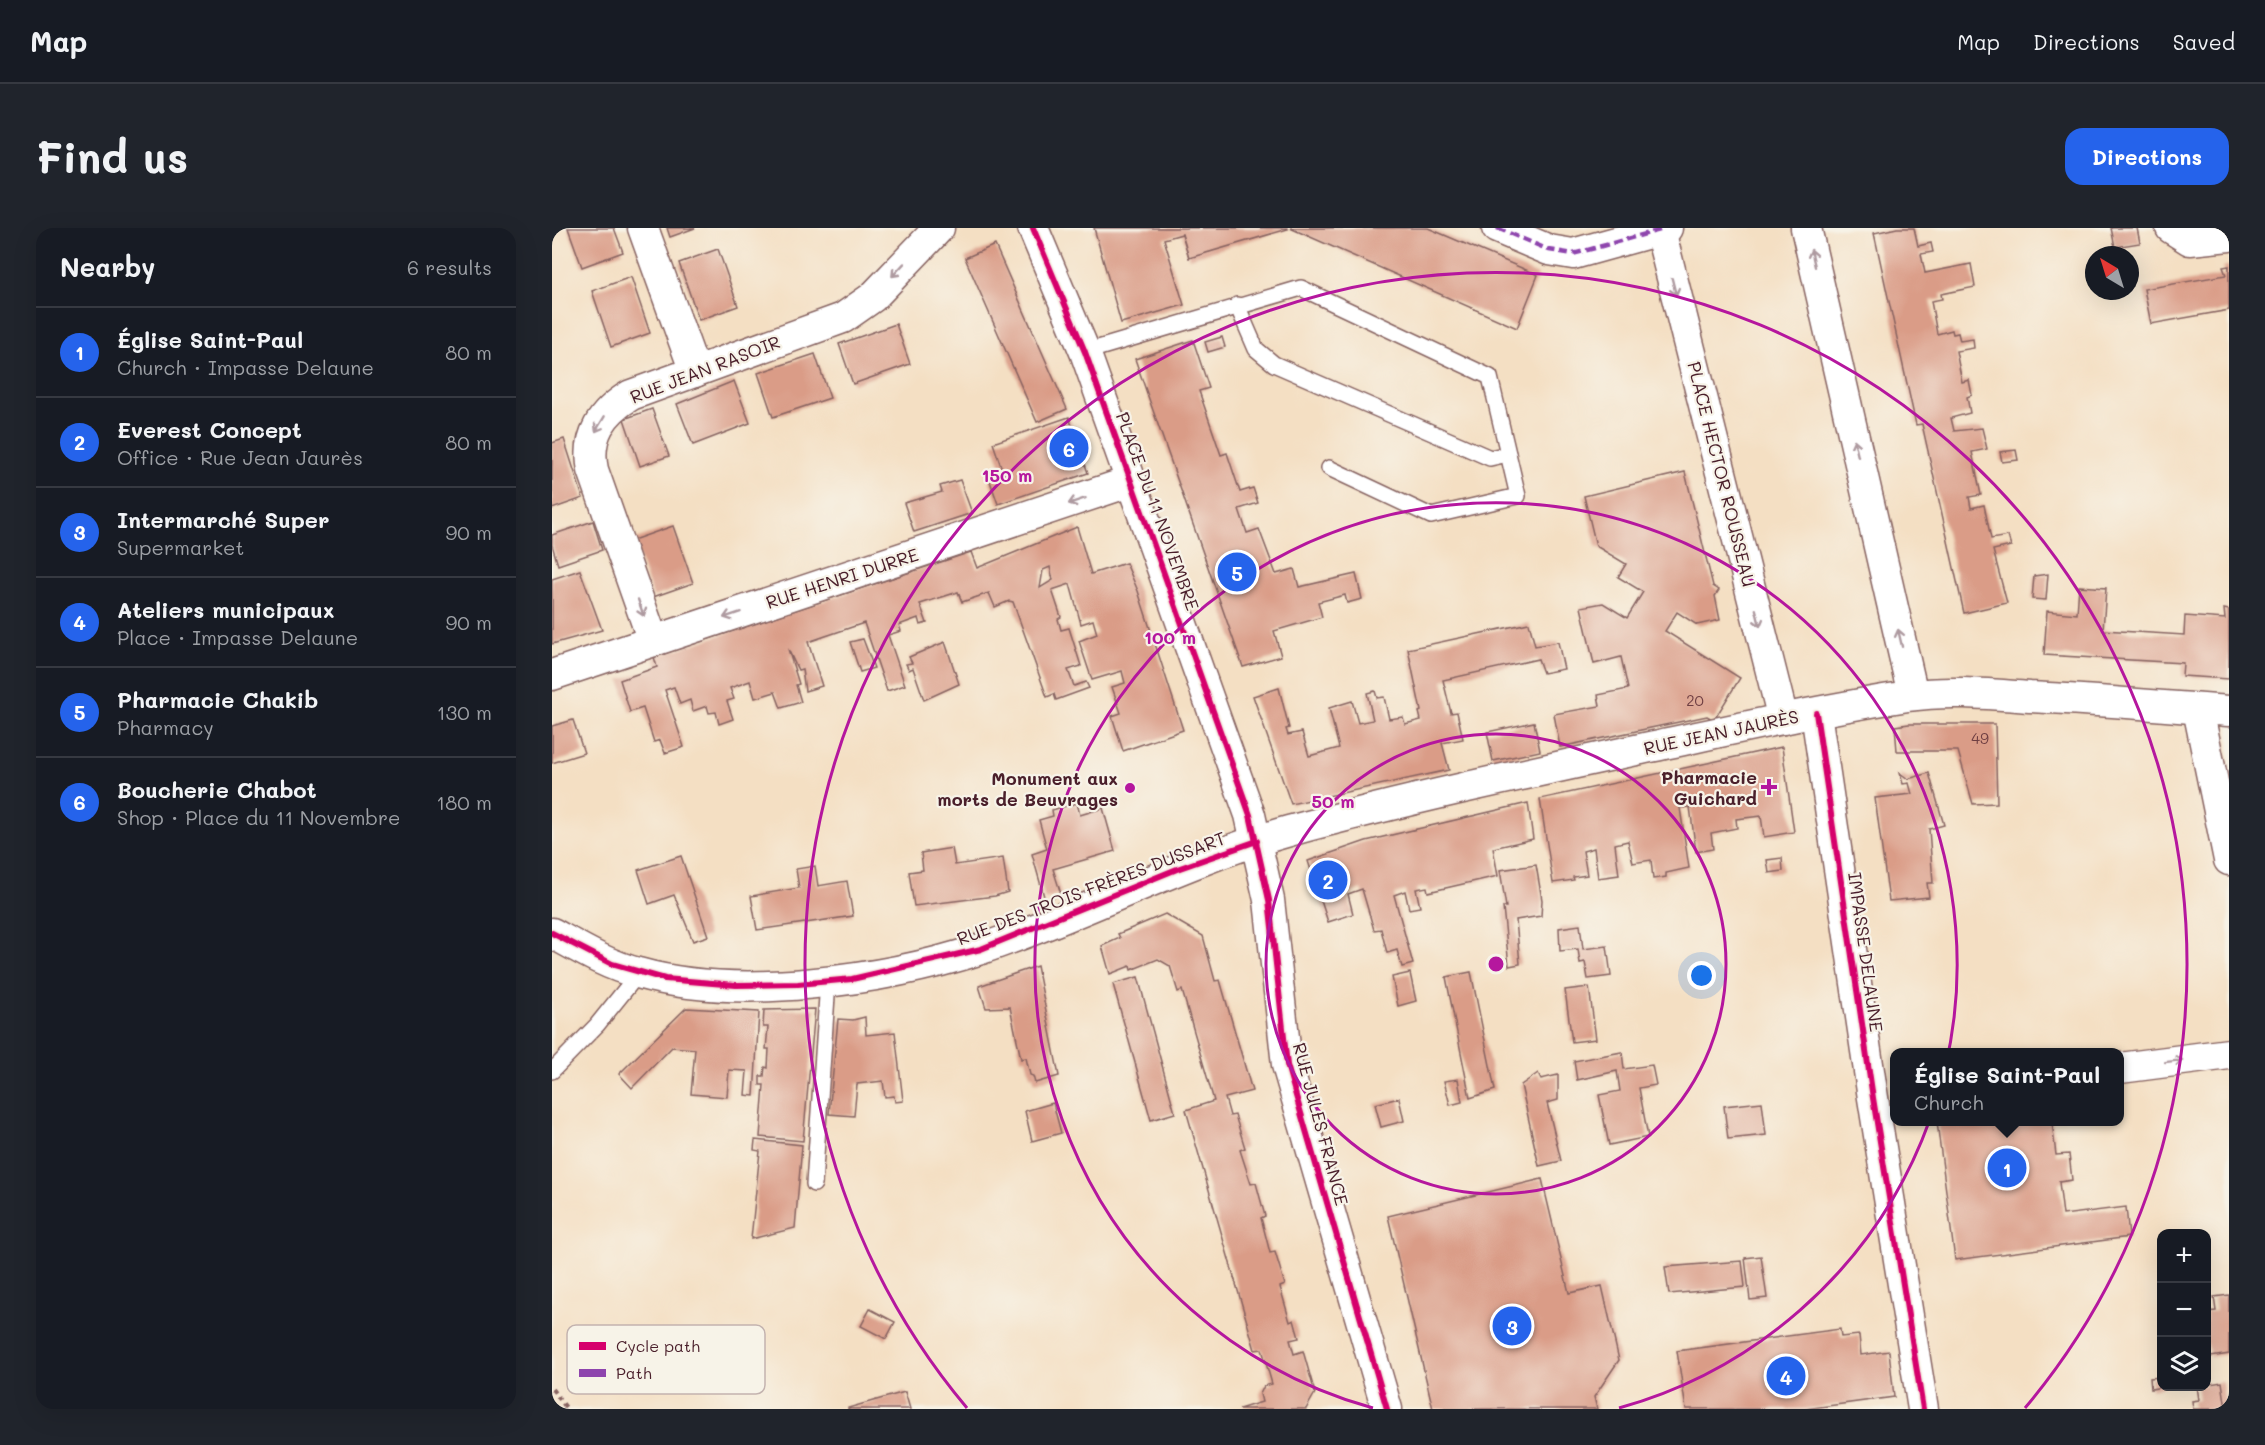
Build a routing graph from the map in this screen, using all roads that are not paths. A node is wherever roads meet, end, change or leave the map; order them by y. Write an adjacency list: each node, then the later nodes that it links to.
1 (643, 228): 11 (street)
2 (939, 228): 11 (street, RUE JEAN RASOIR, one-way to 11)
3 (1033, 228): 10 (street, PLACE DU 11 NOVEMBRE)
4 (1497, 228): 7 (street)
5 (1806, 228): 17 (street, one-way to 5)
6 (2171, 228): 8 (street)
7 (1664, 229): 21 (street, PLACE HECTOR ROUSSEAU, one-way to 21)
8 (2229, 236)
9 (1237, 305): 10 (lane); 12 (lane); 12 (lane)
10 (1085, 352): 14 (street, PLACE DU 11 NOVEMBRE)
11 (695, 372): 15 (street, RUE JEAN RASOIR, one-way to 15)
12 (1508, 454): 13 (lane)
13 (1329, 468)
14 (1132, 481): 15 (street, RUE HENRI DURRE, one-way to 15); 22 (street, PLACE DU 11 NOVEMBRE)
15 (652, 641): 16 (street, RUE HENRI DURRE)
16 (552, 675)
17 (1913, 695): 18 (street, RUE JEAN JAURÈS); 20 (street, RUE JEAN JAURÈS)
18 (2198, 709): 19 (street, RUE JEAN JAURÈS); 23 (street)
19 (2229, 711)
20 (1816, 712): 21 (street, RUE JEAN JAURÈS); 30 (street, IMPASSE DELAUNE)
21 (1783, 718): 22 (street, RUE JEAN JAURÈS)
22 (1257, 841): 26 (street, RUE DES TROIS FRÈRES DUSSART); 32 (street, RUE JULES FRANCE)
23 (2229, 860)
24 (552, 933): 25 (street, RUE DES TROIS FRÈRES DUSSART)
25 (639, 974): 26 (street, RUE DES TROIS FRÈRES DUSSART); 29 (lane)
26 (828, 982): 31 (lane)
27 (2229, 1054): 28 (street, one-way to 27)
28 (2124, 1067)
29 (552, 1071)
30 (1884, 1097): 33 (street, IMPASSE DELAUNE)
31 (814, 1184)
32 (1387, 1409)
33 (1923, 1409)

